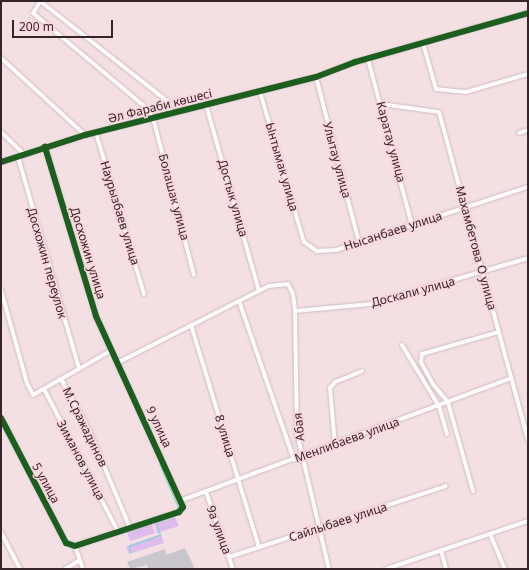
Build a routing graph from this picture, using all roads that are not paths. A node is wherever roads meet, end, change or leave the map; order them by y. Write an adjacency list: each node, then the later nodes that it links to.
1 (40, 1): 11 (street); 12 (street)
2 (528, 13): 3 (street)
3 (423, 43): 5 (street); 6 (street)
4 (1, 58): 17 (street)
5 (368, 59): 7 (street, Әл Фараби көшесі); 9 (street, Каратау улица)
6 (528, 74)
7 (316, 77): 8 (street, Әл Фараби көшесі); 26 (street, Улытау улица)
8 (260, 92): 10 (street, Әл Фараби көшесі); 25 (street, Ынтымак улица)
9 (381, 104): 23 (street, Махамбетова О улица); 24 (street, Каратау улица)
10 (206, 105): 11 (street, Әл Фараби көшесі); 31 (street, Достык улица)
11 (171, 114): 12 (street, Әл Фараби көшесі)
12 (154, 118): 15 (street, Әл Фараби көшесі); 29 (street, Болашак улица)
13 (528, 130): 16 (street)
14 (1, 132): 19 (street)
15 (96, 133): 17 (street, Әл Фараби көшесі); 32 (street, Наурызбаев улица)
16 (519, 133)
17 (85, 135): 18 (street, Әл Фараби көшесі)
18 (45, 147): 19 (street, Әл Фараби көшесі); 38 (street, Досхожин улица)
19 (25, 155): 20 (street, Әл Фараби көшесі)
20 (18, 158): 21 (street, Әл Фараби көшесі); 40 (street, Досхожин переулок)
21 (1, 162)
22 (528, 187): 23 (street, Нысанбаев улица)
23 (465, 208): 24 (street, Нысанбаев улица); 28 (street, Махамбетова О улица)
24 (412, 225): 26 (street, Нысанбаев улица)
25 (304, 242): 26 (street, Нысанбаев улица)
26 (359, 242)
27 (528, 258): 28 (street, Доскали улица)
28 (483, 273): 34 (street, Доскали улица); 36 (street, Махамбетова О улица)
29 (194, 275)
30 (1, 290): 44 (street)
31 (259, 291): 33 (street); 34 (street, Абая)
32 (144, 294)
33 (240, 301): 35 (street); 52 (street)
34 (295, 311): 51 (street, Абая)
35 (191, 325): 39 (street); 53 (street, 8 улица)
36 (498, 332): 42 (street, Махамбетова О улица); 45 (street)
37 (402, 345): 46 (street)
38 (112, 350): 39 (street, Досхожин улица); 40 (street, М.Сражадинов)
39 (117, 362): 57 (street, 9 улица)
40 (79, 368): 43 (street, М.Сражадинов)
41 (362, 372): 50 (street)
42 (511, 378): 45 (street, Менлибаева улица); 49 (street, Махамбетова О улица)
43 (62, 379): 44 (street); 59 (street, М.Сражадинов)
44 (44, 389): 62 (street, Зиманов улица)
45 (448, 402): 46 (street, Менлибаева улица); 56 (street)
46 (439, 406): 48 (street); 50 (street, Менлибаева улица)
47 (1, 418): 64 (street, 5 улица)
48 (447, 434)
49 (528, 440)
50 (335, 445): 51 (street, Менлибаева улица)
51 (304, 456): 52 (street, Менлибаева улица); 60 (street, Абая)
52 (294, 460): 53 (street, Менлибаева улица)
53 (238, 480): 55 (street, Менлибаева улица); 65 (street, 8 улица)
54 (446, 486): 60 (street, Сайлыбаев улица)
55 (206, 492): 57 (street, Менлибаева улица); 67 (street, 9а улица)
56 (473, 492)
57 (182, 500): 59 (street)
58 (528, 521): 63 (street)
59 (130, 528): 62 (street)
60 (320, 528): 65 (street, Сайлыбаев улица); 74 (street, Абая)
61 (1, 532): 70 (street)
62 (118, 532): 64 (street)
63 (490, 534): 66 (street); 77 (street)
64 (75, 546): 68 (street)
65 (259, 547): 67 (street, Сайлыбаев улица)
66 (441, 550): 69 (street); 76 (street)
67 (229, 557): 73 (street, 9а улица)
68 (80, 560): 71 (street); 72 (street)
69 (400, 567): 75 (street)
70 (20, 569)
71 (65, 569)
72 (83, 569)
73 (233, 569)
74 (329, 569)
75 (386, 569)
76 (446, 569)
77 (505, 569)

